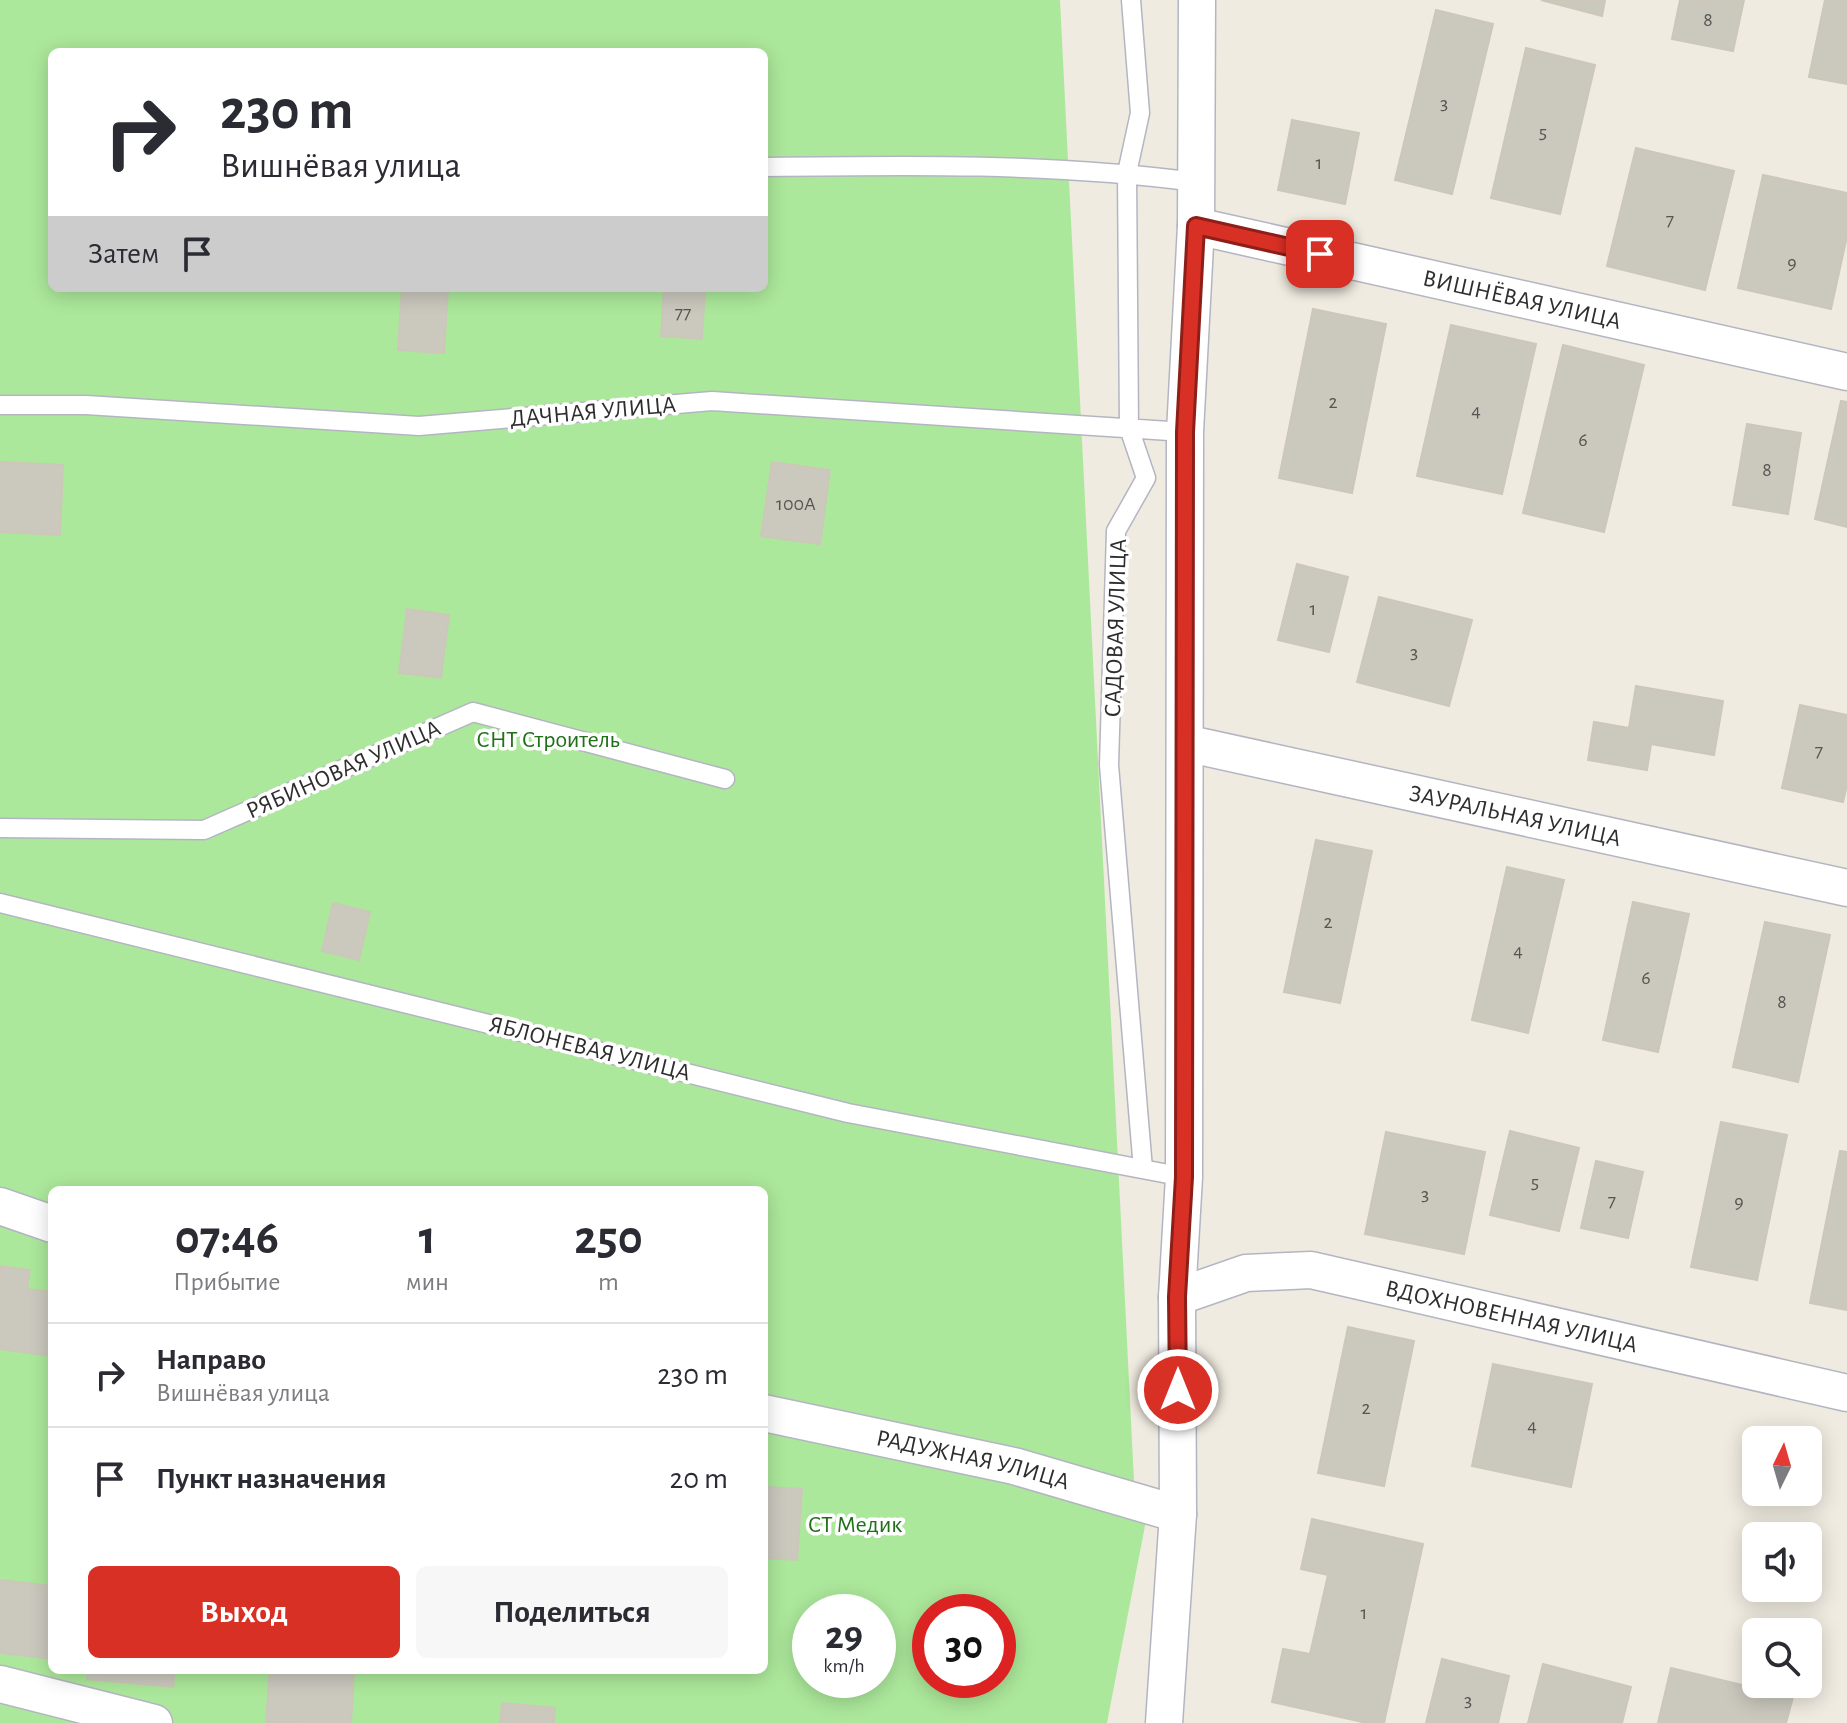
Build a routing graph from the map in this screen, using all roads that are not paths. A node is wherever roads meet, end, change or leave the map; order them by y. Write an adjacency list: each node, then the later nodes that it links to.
1 (1131, 0): 4 (lane, САДОВАЯ УЛИЦА)
2 (1197, 0): 5 (street)
3 (768, 167): 4 (lane)
4 (1127, 173): 5 (lane); 9 (lane, САДОВАЯ УЛИЦА)
5 (1196, 182): 6 (street)
6 (1196, 226): 7 (street, ВИШНЁВАЯ УЛИЦА); 10 (street)
7 (1847, 372)
8 (0, 405): 9 (lane, ДАЧНАЯ УЛИЦА)
9 (1129, 428): 10 (lane, ДАЧНАЯ УЛИЦА); 16 (lane, САДОВАЯ УЛИЦА)
10 (1185, 432): 11 (street)
11 (1185, 743): 14 (street, ЗАУРАЛЬНАЯ УЛИЦА); 17 (street)
12 (725, 779): 13 (lane, РЯБИНОВАЯ УЛИЦА)
13 (0, 828)
14 (1847, 888)
15 (0, 903): 16 (lane, ЯБЛОНЕВАЯ УЛИЦА)
16 (1143, 1169): 17 (lane, ЯБЛОНЕВАЯ УЛИЦА)
17 (1184, 1177): 20 (street)
18 (0, 1206): 19 (street)
19 (48, 1223)
20 (1177, 1297): 21 (street, ВДОХНОВЕННАЯ УЛИЦА); 23 (street)
21 (1847, 1393)
22 (768, 1414): 23 (street, РАДУЖНАЯ УЛИЦА)
23 (1178, 1514): 26 (street)
24 (0, 1684): 25 (street)
25 (154, 1723)
26 (1164, 1723)

